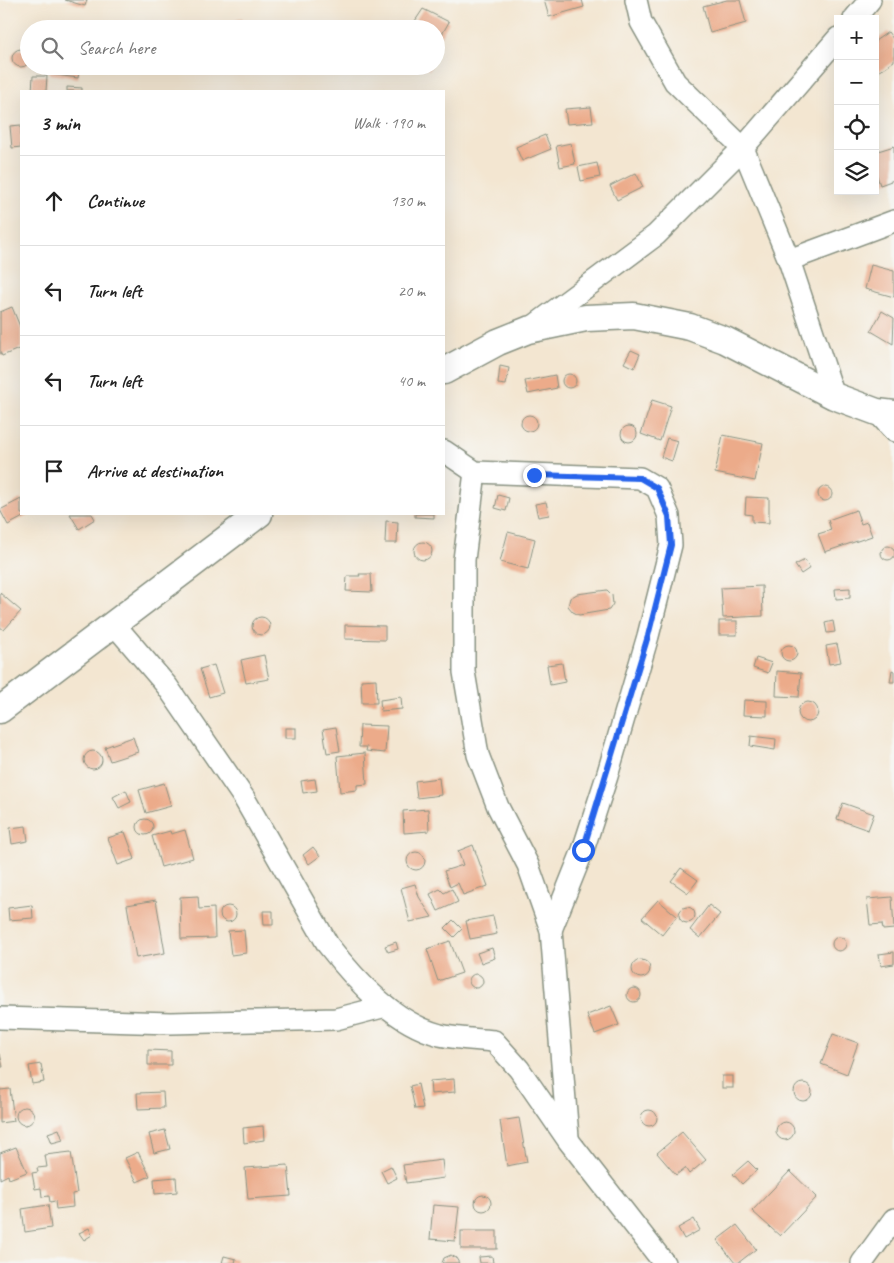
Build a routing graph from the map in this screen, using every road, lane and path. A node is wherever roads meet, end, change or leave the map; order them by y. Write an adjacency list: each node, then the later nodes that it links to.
1 (636, 0): 5 (street)
2 (870, 0): 3 (street)
3 (857, 15)
4 (834, 43): 5 (street)
5 (743, 148): 7 (street); 8 (street)
6 (894, 222): 7 (street)
7 (789, 260): 10 (street)
8 (528, 330): 9 (street); 10 (street)
9 (445, 370)
10 (834, 396): 11 (street)
11 (886, 413): 12 (street)
12 (894, 432)
13 (445, 452): 14 (street)
14 (475, 472): 18 (street); 18 (street)
15 (258, 515): 16 (street)
16 (114, 624): 17 (street); 19 (street)
17 (0, 710)
18 (550, 930): 21 (street)
19 (386, 1006): 20 (street); 21 (street)
20 (0, 1018)
21 (568, 1140): 23 (street)
22 (894, 1218): 24 (street)
23 (664, 1263)
24 (862, 1263)

